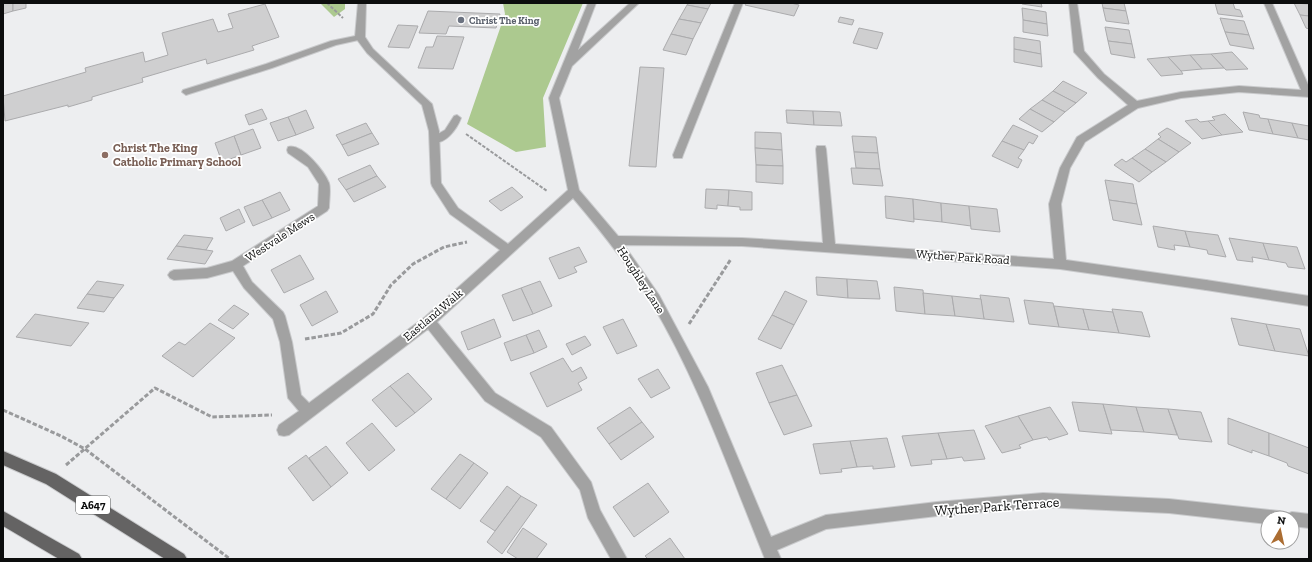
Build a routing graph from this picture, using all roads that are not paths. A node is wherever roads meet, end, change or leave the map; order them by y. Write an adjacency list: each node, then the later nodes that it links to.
1 (362, 3): 7 (street)
2 (592, 3): 8 (street, Houghley Lane)
3 (635, 3): 8 (street)
4 (739, 3): 16 (street)
5 (1073, 3): 11 (street)
6 (1268, 3): 10 (street)
7 (360, 37): 9 (lane); 13 (street)
8 (566, 66): 17 (street, Houghley Lane)
9 (186, 92)
10 (1308, 94): 11 (street)
11 (1135, 105): 21 (street)
12 (456, 122): 13 (lane)
13 (434, 140): 20 (street)
14 (821, 149): 19 (street)
15 (292, 150): 22 (street, Westvale Mews)
16 (678, 155)
17 (574, 191): 18 (street, Houghley Lane); 20 (street, Eastland Walk)
18 (615, 240): 19 (street, Wyther Park Road); 31 (street, Houghley Lane)
19 (829, 247): 21 (street, Wyther Park Road)
20 (508, 250): 25 (street, Eastland Walk)
21 (1060, 264): 24 (street, Wyther Park Road)
22 (236, 265): 23 (street, Westvale Mews); 26 (street, Westvale Mews)
23 (174, 275)
24 (1309, 302)
25 (429, 320): 26 (street, Eastland Walk); 34 (street)
26 (308, 411): 27 (street, Eastland Walk)
27 (284, 430)
28 (3, 458): 33 (main road, A647)
29 (1260, 516): 31 (street, Wyther Park Terrace)
30 (3, 518): 32 (main road)
31 (770, 553)
32 (74, 559)
33 (178, 559)
34 (619, 559)

